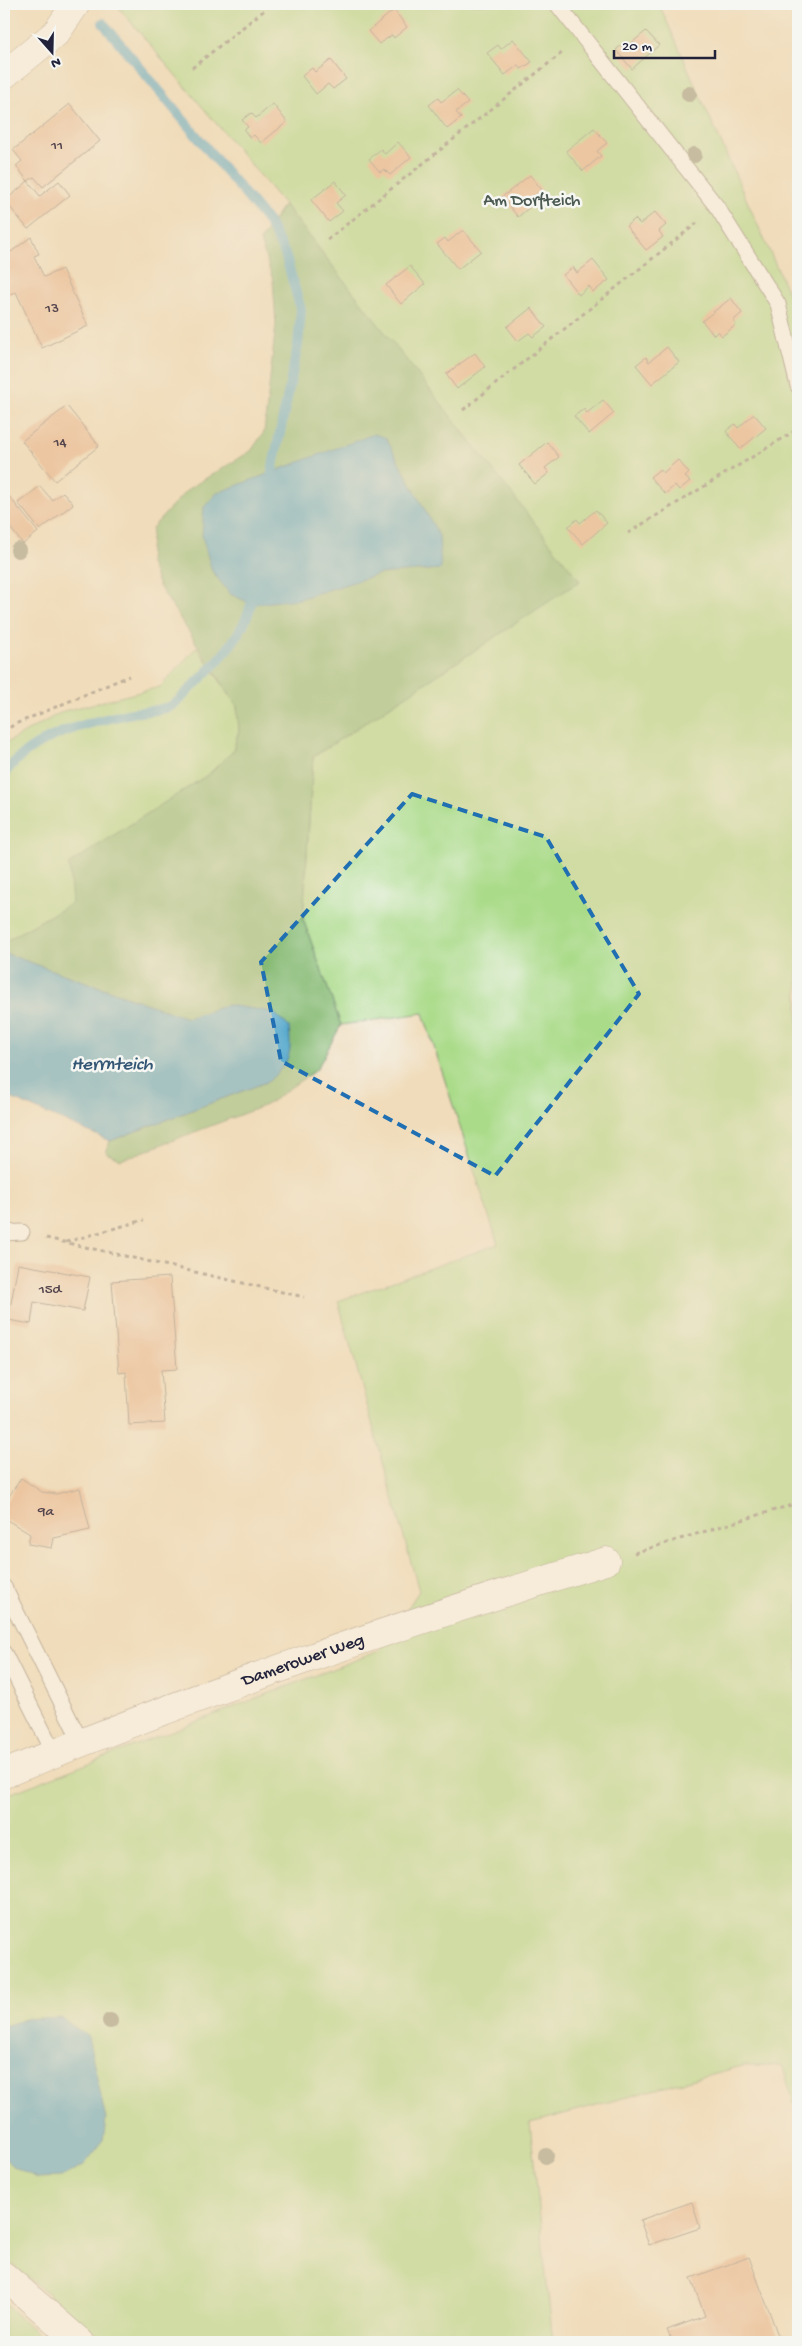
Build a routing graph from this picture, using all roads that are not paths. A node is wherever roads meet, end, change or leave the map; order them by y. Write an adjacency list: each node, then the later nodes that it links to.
1 (76, 4): 3 (street)
2 (557, 4): 4 (lane)
3 (4, 75)
4 (798, 386)
5 (22, 1232): 6 (lane)
6 (4, 1233)
7 (606, 1561): 10 (street, Damerower Weg)
8 (4, 1588): 10 (lane)
9 (4, 1653): 11 (lane)
10 (81, 1742): 11 (street, Damerower Weg)
11 (54, 1753): 12 (street, Damerower Weg)
12 (4, 1774)
13 (4, 2276): 14 (street)
14 (80, 2342)

